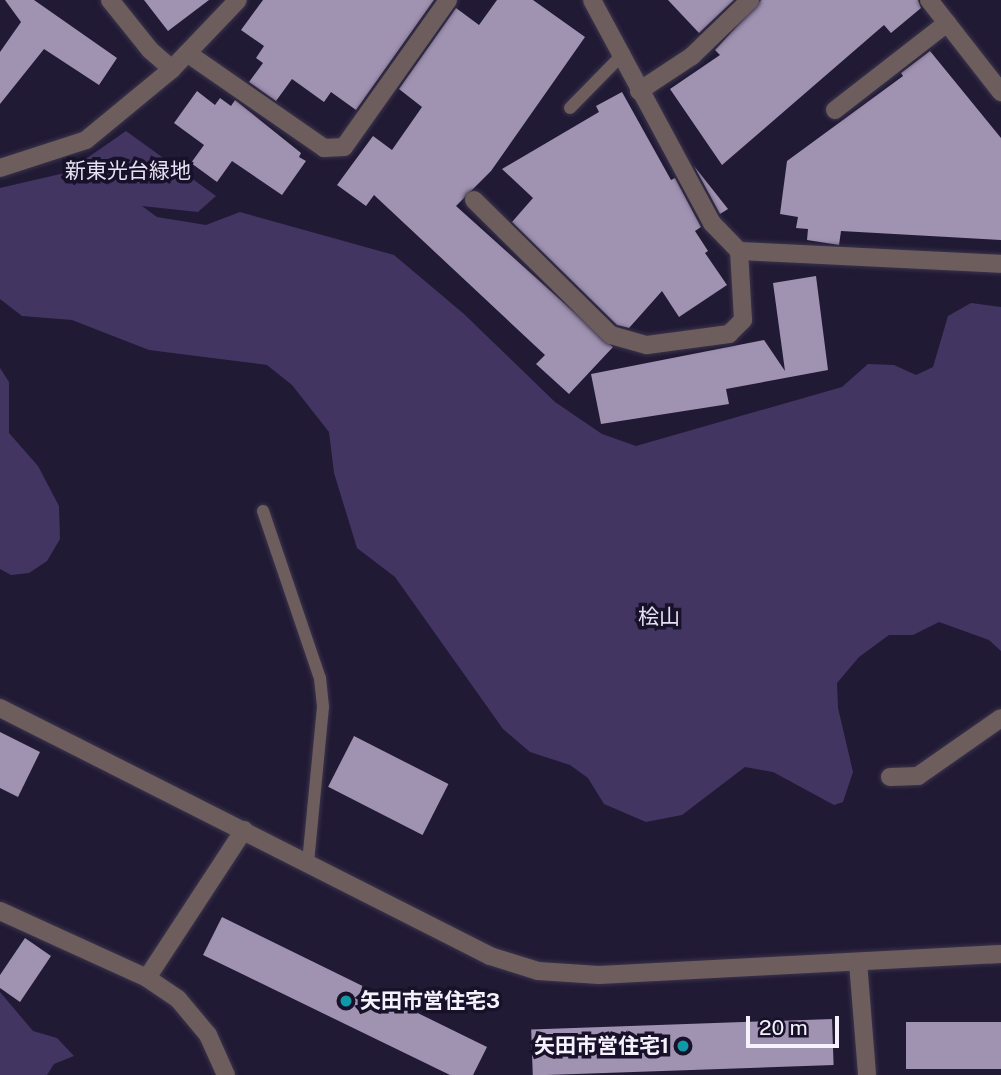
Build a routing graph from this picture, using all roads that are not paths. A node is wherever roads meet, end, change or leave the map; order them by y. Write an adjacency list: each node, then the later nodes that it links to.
1 (110, 0): 10 (street)
2 (238, 0): 8 (street)
3 (448, 0): 8 (street)
4 (592, 0): 9 (street)
5 (750, 0): 11 (street)
6 (929, 0): 7 (street)
7 (947, 23): 12 (street); 14 (street)
8 (187, 53): 10 (street)
9 (624, 53): 11 (street); 13 (lane)
10 (172, 69): 15 (street)
11 (639, 91): 17 (street)
12 (1001, 92)
13 (570, 108)
14 (835, 110)
15 (0, 168)
16 (474, 200): 17 (street)
17 (739, 251): 18 (street)
18 (1001, 264)
19 (263, 511): 24 (lane)
20 (0, 708): 23 (street)
21 (1001, 718): 22 (street)
22 (890, 777)
23 (244, 830): 24 (street); 28 (street)
24 (308, 863): 27 (street)
25 (0, 911): 28 (street)
26 (1001, 954): 27 (street)
27 (858, 962): 30 (street)
28 (147, 978): 29 (street)
29 (226, 1075)
30 (867, 1075)

